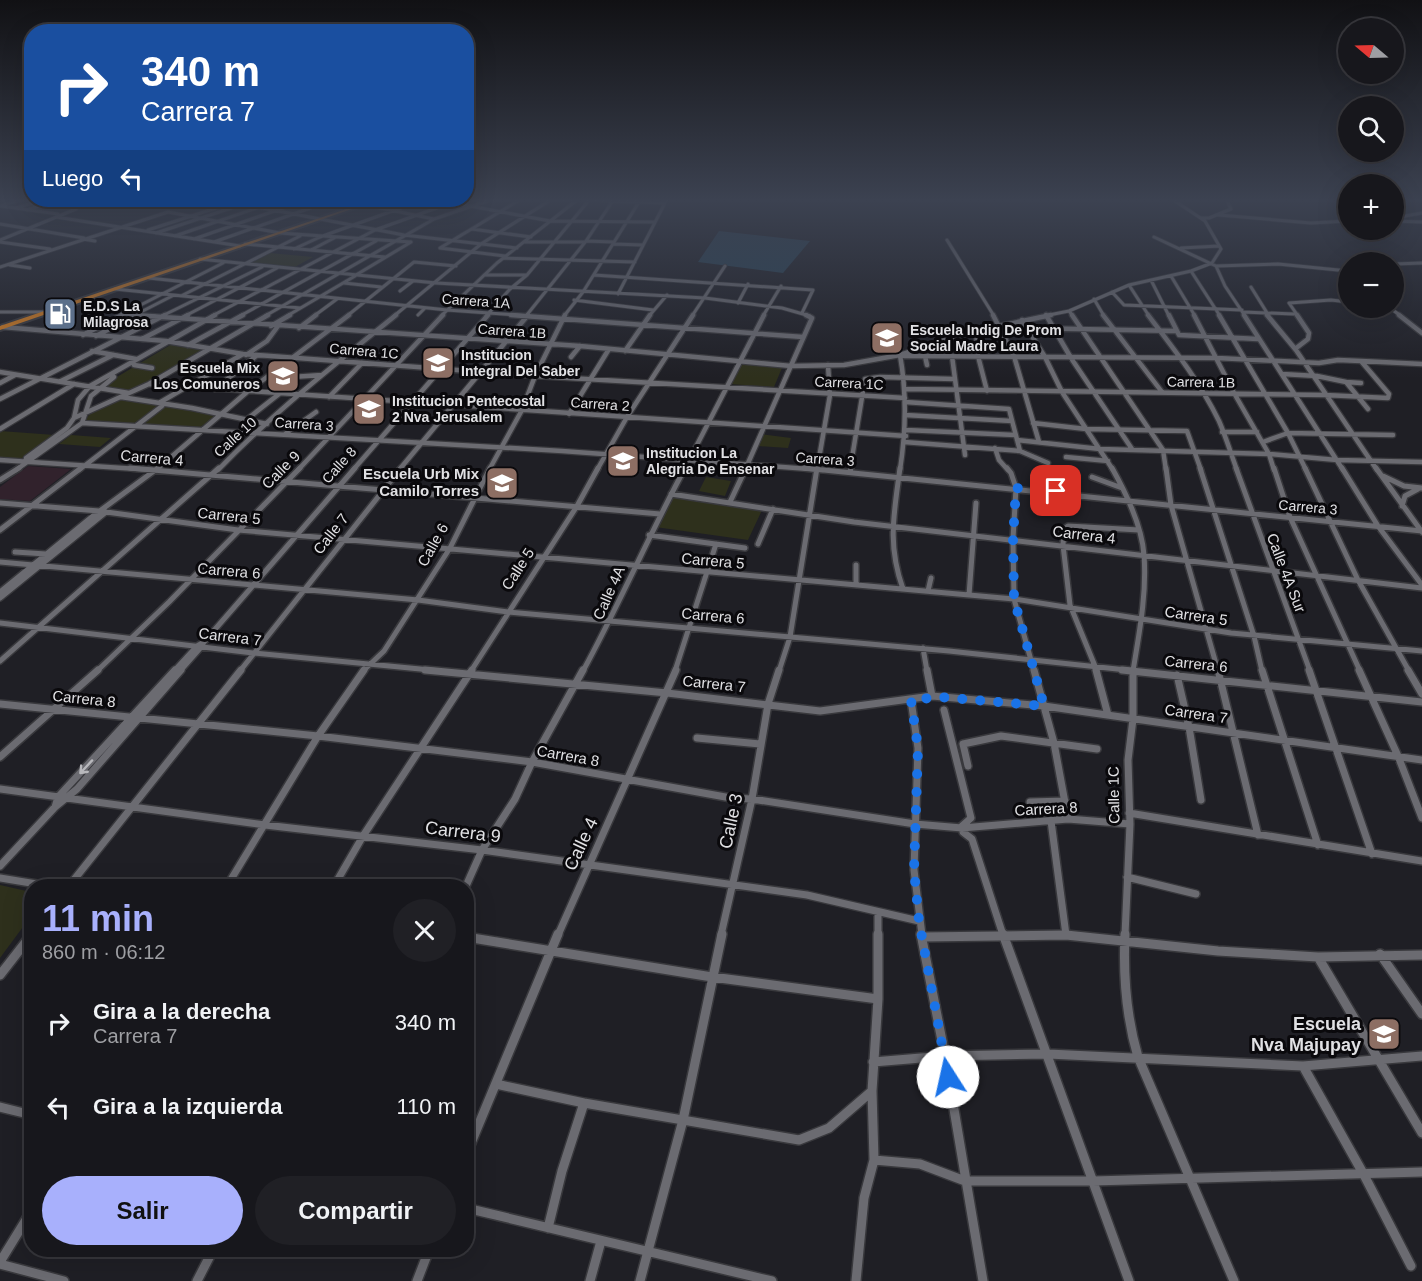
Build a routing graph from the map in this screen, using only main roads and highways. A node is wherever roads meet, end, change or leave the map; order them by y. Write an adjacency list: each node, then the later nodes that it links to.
1 (201, 259): 2 (highway)
2 (1, 328)

